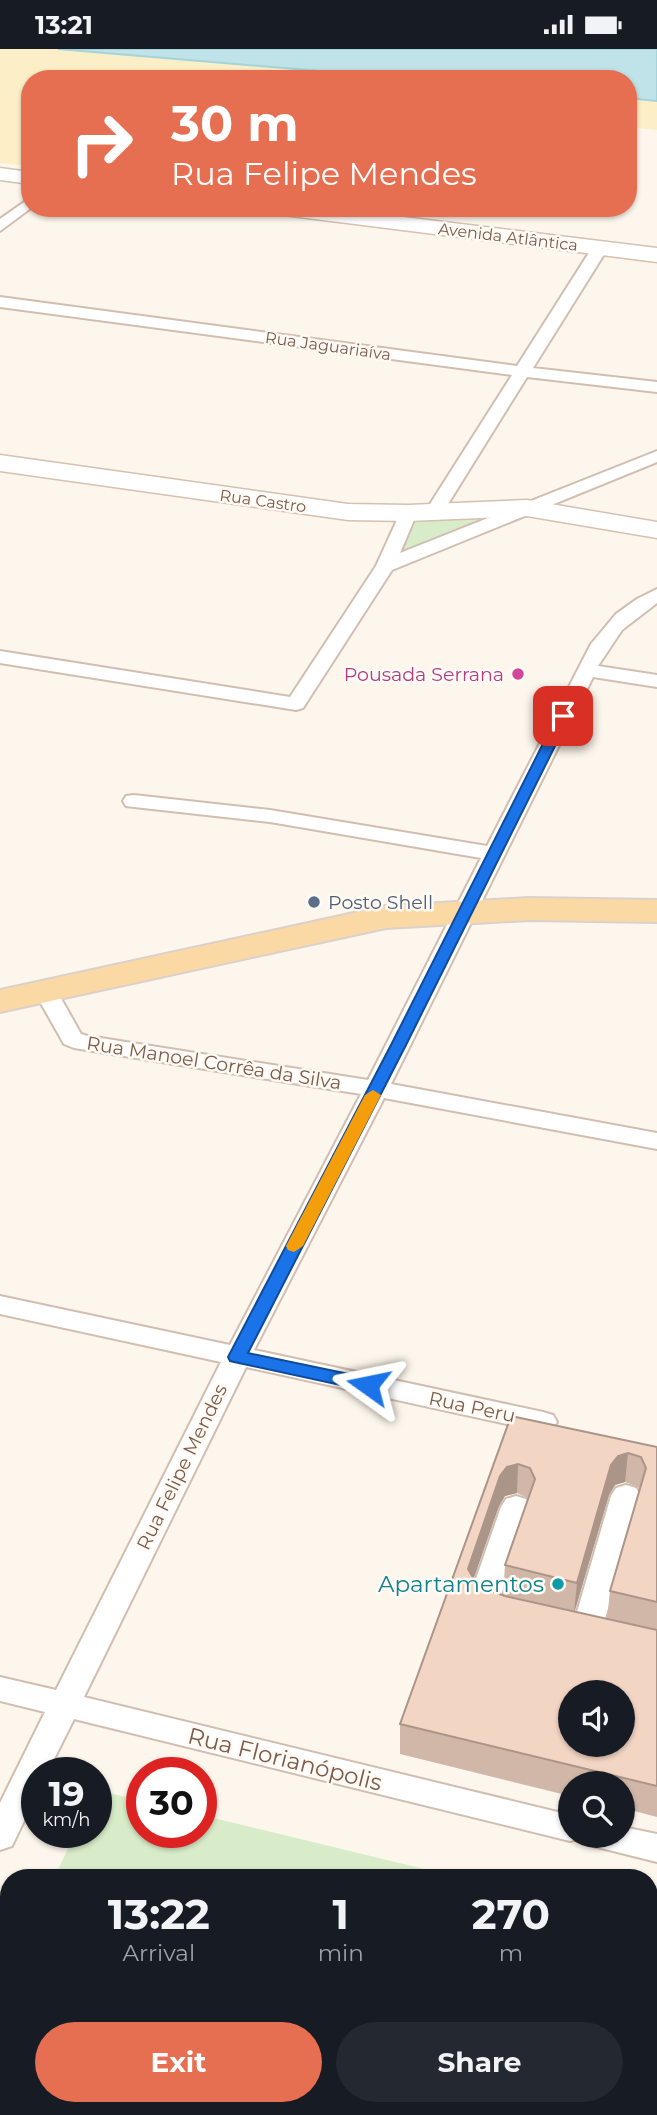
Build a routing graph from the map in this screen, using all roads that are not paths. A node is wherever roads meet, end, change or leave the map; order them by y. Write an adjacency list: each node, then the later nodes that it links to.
1 (0, 174): 2 (street)
2 (21, 177)
3 (21, 209): 5 (street)
4 (348, 217): 6 (street, Avenida Atlântica)
5 (0, 226)
6 (600, 248): 7 (street, Avenida Atlântica); 9 (street)
7 (657, 255)
8 (0, 302): 9 (street, Rua Jaguariaíva)
9 (524, 372): 10 (street, Rua Jaguariaíva); 14 (street)
10 (657, 387)
11 (657, 456): 13 (street)
12 (0, 463): 14 (street, Rua Castro)
13 (527, 508): 14 (street, Rua Castro); 15 (street, Rua Castro); 16 (street)
14 (421, 513): 16 (street)
15 (657, 530)
16 (385, 566): 18 (street)
17 (657, 594): 19 (street, Rua Felipe Mendes)
18 (0, 657)
19 (586, 670): 20 (street); 22 (street, Rua Felipe Mendes)
20 (657, 681)
21 (134, 801): 22 (street)
22 (495, 854): 26 (street, Rua Felipe Mendes)
23 (657, 900): 24 (street)
24 (615, 909): 25 (main road); 26 (main road)
25 (657, 911)
26 (465, 913): 27 (main road); 29 (street, Rua Felipe Mendes)
27 (46, 991): 28 (main road); 29 (street, Rua Manoel Corrêa da Silva)
28 (0, 1002)
29 (376, 1089): 30 (street, Rua Manoel Corrêa da Silva); 32 (street, Rua Felipe Mendes)
30 (657, 1142)
31 (0, 1305): 32 (street, Rua Peru)
32 (237, 1357): 33 (street, Rua Peru); 39 (street, Rua Felipe Mendes)
33 (562, 1426)
34 (626, 1496): 37 (street)
35 (516, 1507): 36 (street)
36 (528, 1616)
37 (587, 1629)
38 (0, 1689): 39 (street, Rua Florianópolis)
39 (64, 1705): 40 (street, Rua Florianópolis); 41 (street, Rua Felipe Mendes)
40 (558, 1825)
41 (0, 1836)
42 (635, 1843): 43 (street)
43 (657, 1848)

